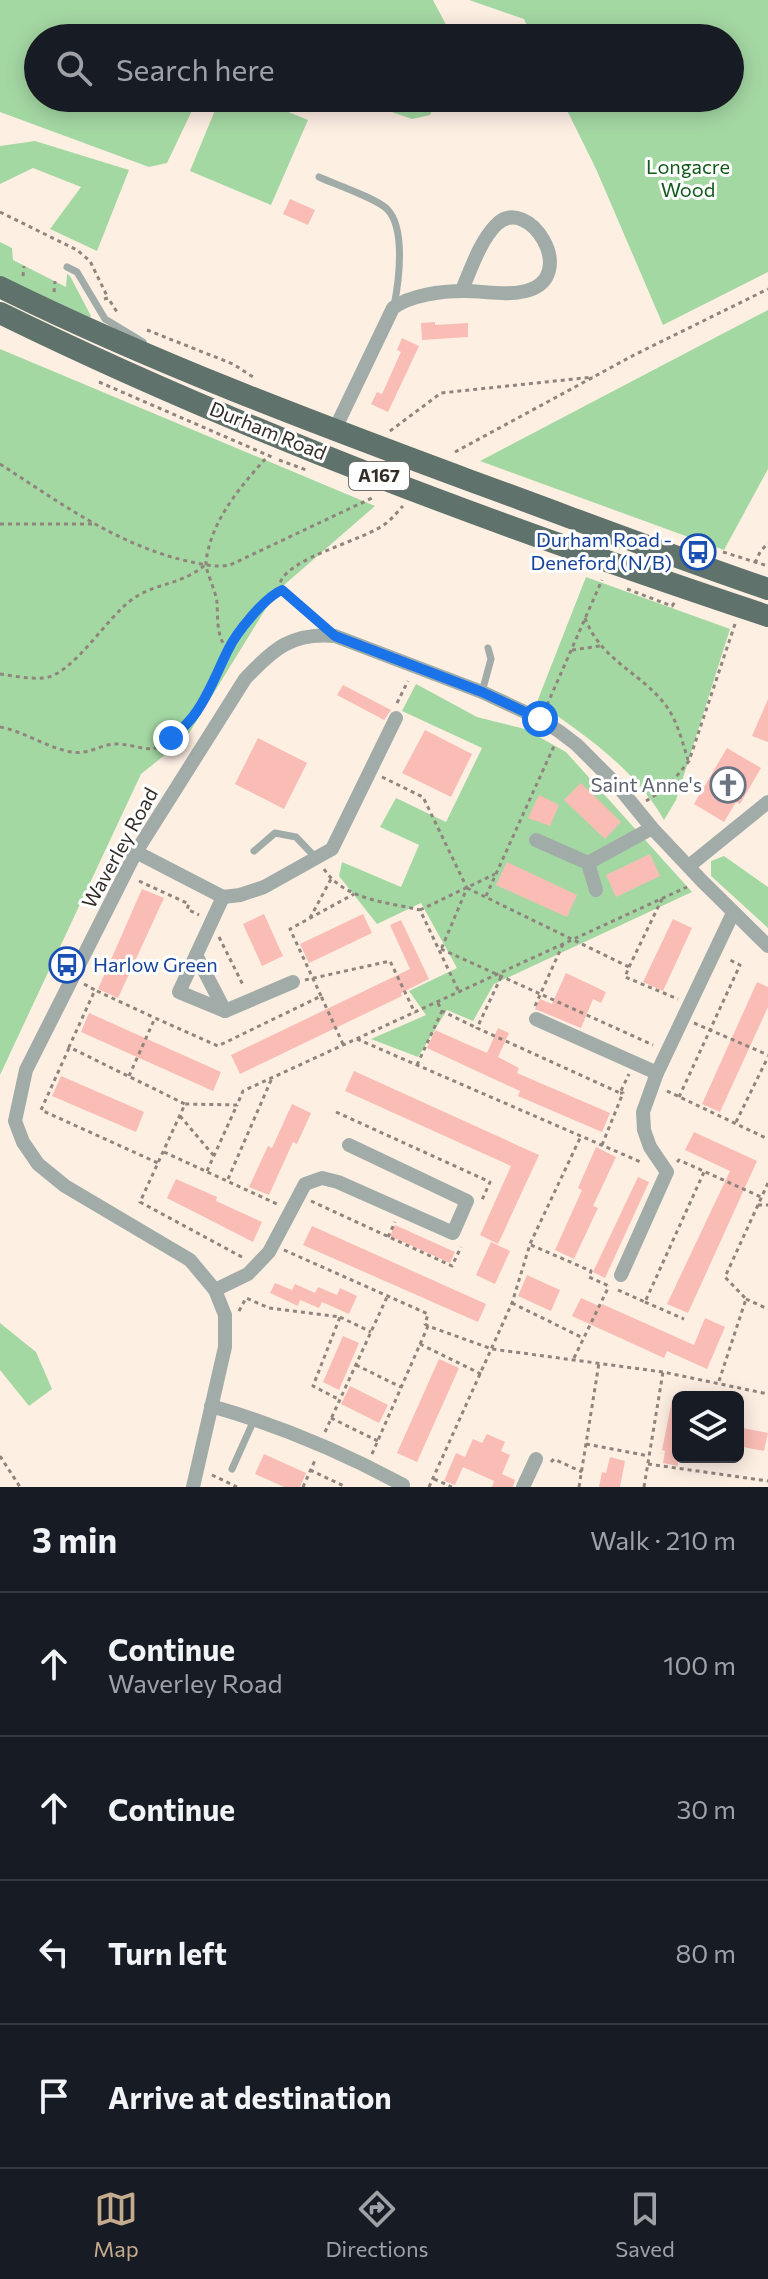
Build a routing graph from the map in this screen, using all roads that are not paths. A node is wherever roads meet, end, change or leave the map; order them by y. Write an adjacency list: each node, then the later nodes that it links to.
1 (319, 177): 5 (lane)
2 (67, 267): 7 (lane)
3 (6, 279): 7 (main road, Durham Road / A167)
4 (462, 290): 4 (street); 5 (street)
5 (393, 308): 8 (street)
6 (0, 313): 10 (main road, Durham Road / A167)
7 (196, 374): 8 (main road, Durham Road / A167)
8 (334, 431): 9 (main road, Durham Road / A167)
9 (760, 581)
10 (768, 616)
11 (488, 648): 12 (lane)
12 (482, 692): 15 (street, Waverley Road); 18 (street, Waverley Road)
13 (396, 718): 19 (street)
14 (768, 802): 21 (street)
15 (652, 828): 20 (street); 21 (street, Waverley Road)
16 (536, 840): 20 (street)
17 (254, 851): 19 (lane)
18 (136, 852): 23 (street); 33 (street, Waverley Road)
19 (318, 859): 23 (street)
20 (588, 863): 22 (street)
21 (689, 866): 24 (street, Waverley Road)
22 (596, 890)
23 (223, 897): 26 (street)
24 (733, 913): 25 (street, Waverley Road); 30 (street)
25 (768, 946)
26 (196, 955): 28 (street); 28 (street)
27 (293, 982): 28 (street)
28 (225, 1011)
29 (536, 1019): 30 (street)
30 (655, 1079): 32 (street)
31 (349, 1145): 33 (street)
32 (621, 1275)
33 (215, 1290): 34 (street, Waverley Road)
34 (211, 1406): 35 (street); 39 (street, Waverley Road)
35 (254, 1418): 37 (lane); 38 (street)
36 (536, 1459): 40 (street)
37 (232, 1469)
38 (403, 1485)
39 (193, 1487)
40 (523, 1487)

